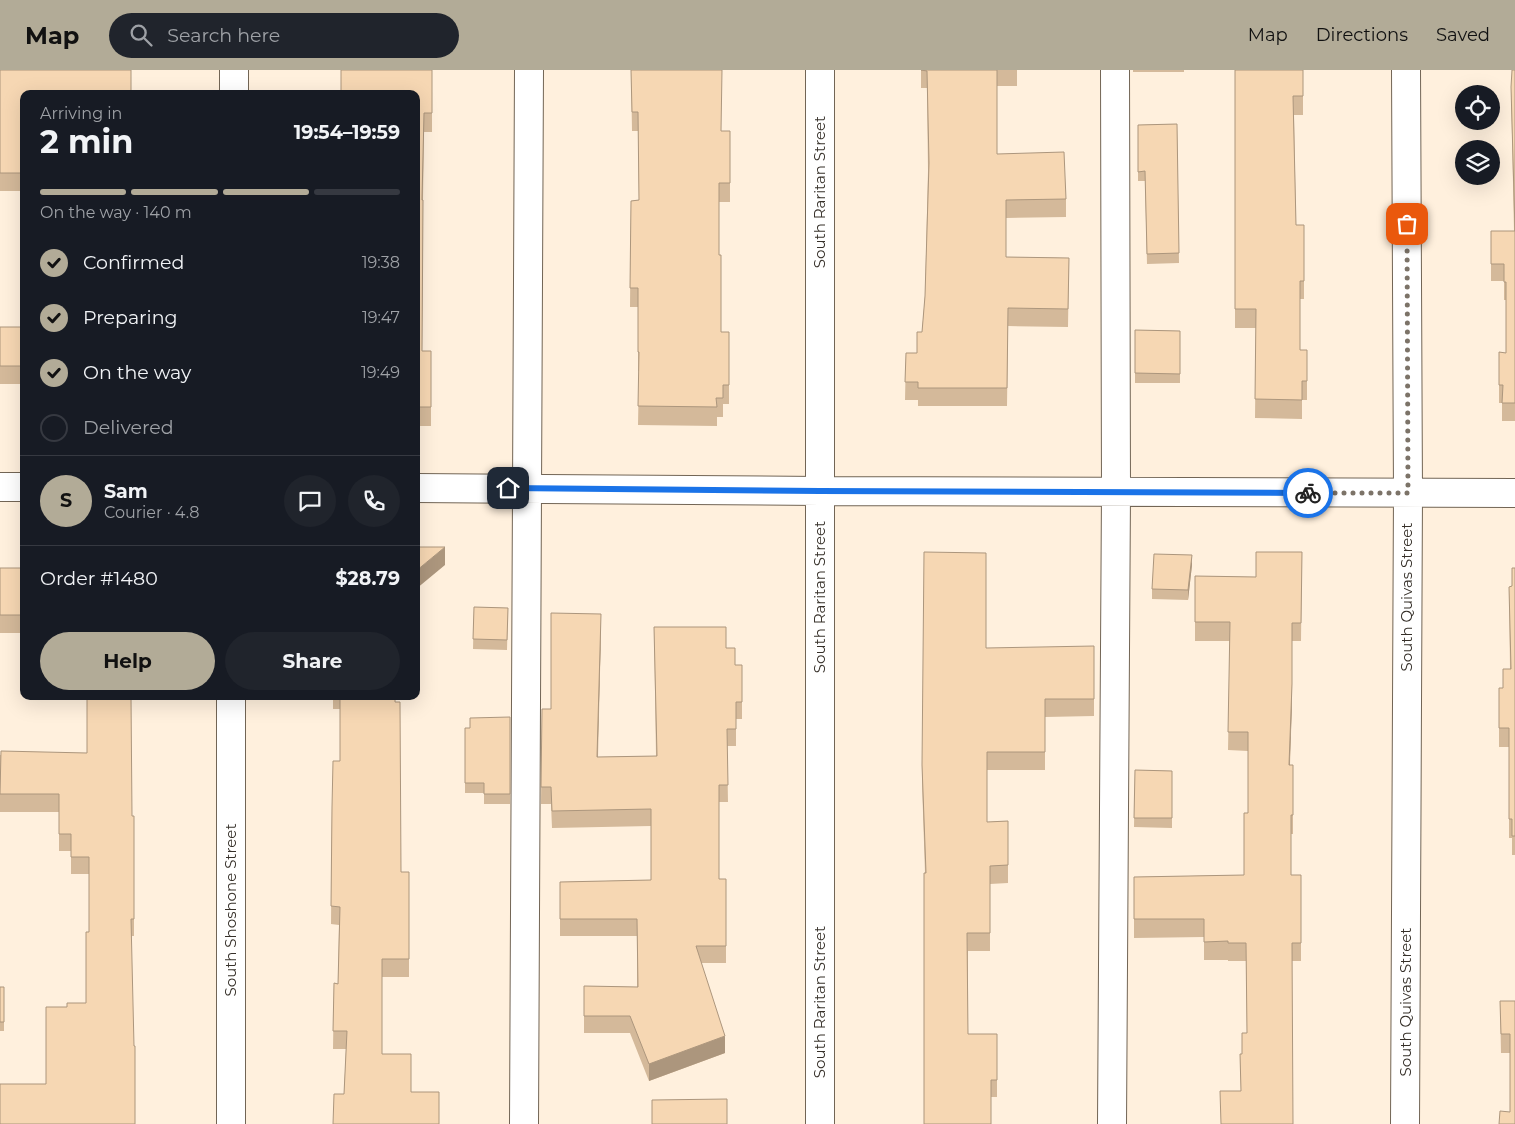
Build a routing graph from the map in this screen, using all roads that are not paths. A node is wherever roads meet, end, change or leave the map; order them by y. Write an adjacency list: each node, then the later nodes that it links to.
1 (234, 70): 6 (street)
2 (529, 70): 10 (street)
3 (820, 70): 11 (street, South Raritan Street)
4 (1115, 70): 12 (street)
5 (1406, 70): 13 (street, South Quivas Street)
6 (234, 90)
7 (20, 486): 8 (street)
8 (0, 487)
9 (420, 488): 10 (street)
10 (526, 489): 11 (street); 17 (street)
11 (820, 491): 12 (street); 18 (street, South Raritan Street)
12 (1116, 492): 13 (street); 19 (street)
13 (1408, 493): 14 (street); 20 (street, South Quivas Street)
14 (1515, 493)
15 (231, 700): 16 (street, South Shoshone Street)
16 (231, 1124)
17 (524, 1124)
18 (820, 1124)
19 (1112, 1124)
20 (1405, 1124)

